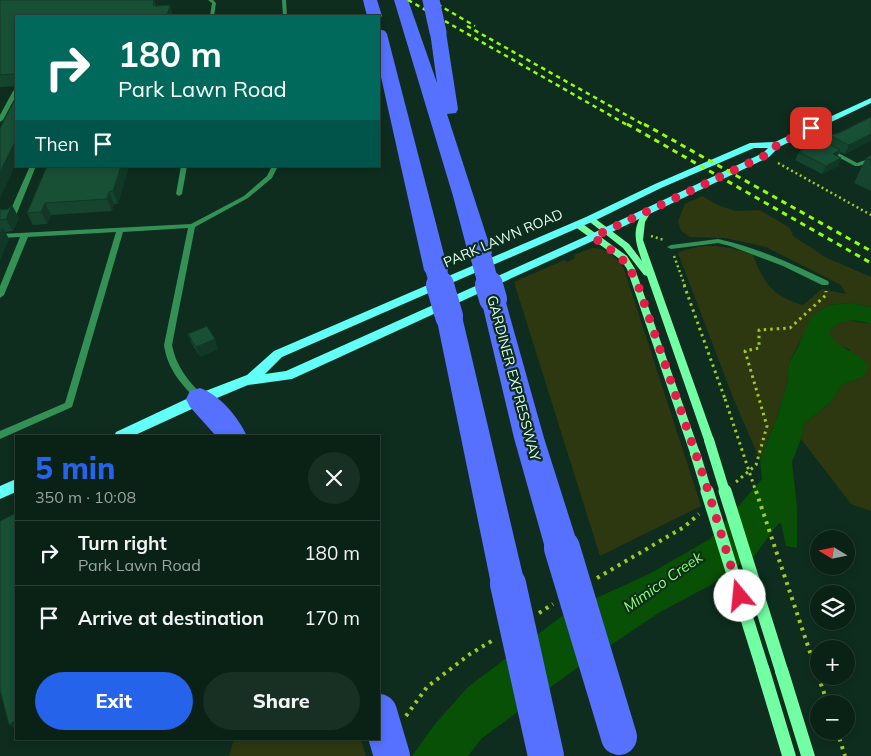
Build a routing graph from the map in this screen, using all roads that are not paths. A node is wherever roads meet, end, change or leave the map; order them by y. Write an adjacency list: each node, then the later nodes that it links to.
1 (210, 0): 6 (lane)
2 (284, 0): 7 (lane)
3 (370, 0): 8 (highway)
4 (431, 0): 20 (highway, bridge)
5 (404, 8): 20 (highway, GARDINER EXPRESSWAY)
6 (212, 15)
7 (285, 15)
8 (374, 15)
9 (380, 38): 46 (highway, bridge)
10 (15, 93): 12 (lane)
11 (871, 100): 13 (main road, PARK LAWN ROAD)
12 (0, 120)
13 (799, 134): 14 (main road, PARK LAWN ROAD); 15 (lane)
14 (776, 146): 21 (main road, PARK LAWN ROAD); 23 (main road, PARK LAWN ROAD)
15 (871, 160)
16 (33, 167): 22 (lane)
17 (184, 167): 19 (lane)
18 (275, 167): 25 (lane)
19 (179, 194)
20 (464, 196): 44 (highway, GARDINER EXPRESSWAY, bridge)
21 (648, 210): 28 (main road, PARK LAWN ROAD); 33 (main road)
22 (11, 218)
23 (590, 219): 24 (main road, PARK LAWN ROAD); 28 (main road)
24 (577, 224): 31 (main road); 36 (main road, PARK LAWN ROAD)
25 (192, 226): 27 (lane); 37 (lane)
26 (7, 228): 30 (lane)
27 (120, 230): 29 (lane); 38 (lane)
28 (606, 231): 31 (main road, PARK LAWN ROAD); 33 (main road)
29 (25, 235): 30 (lane); 35 (lane)
30 (2, 236)
31 (593, 237): 36 (main road, PARK LAWN ROAD); 47 (main road, bridge)
32 (671, 247): 34 (lane)
33 (652, 280): 48 (main road, bridge)
34 (825, 283)
35 (0, 295)
36 (251, 379): 37 (main road, PARK LAWN ROAD)
37 (200, 399): 39 (main road, PARK LAWN ROAD); 40 (highway)
38 (0, 435)
39 (123, 435)
40 (231, 435)
41 (15, 485): 42 (main road)
42 (0, 492)
43 (380, 715): 45 (highway, bridge)
44 (622, 747)
45 (392, 756)
46 (546, 756)
47 (789, 756)
48 (808, 756)

